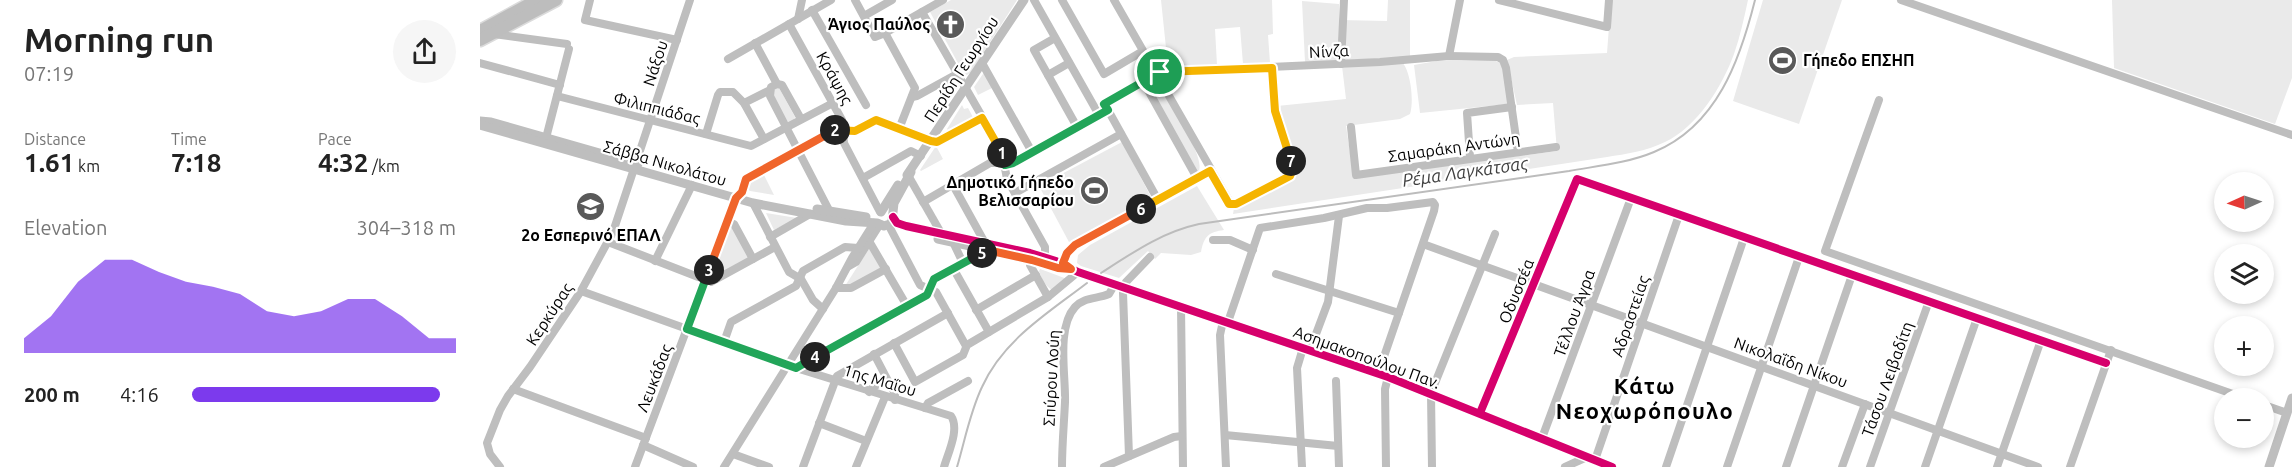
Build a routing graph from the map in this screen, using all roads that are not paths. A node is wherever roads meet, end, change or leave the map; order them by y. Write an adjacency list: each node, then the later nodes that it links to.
1 (537, 0): 24 (main road)
2 (556, 0): 25 (main road)
3 (590, 0): 29 (street)
4 (690, 0): 29 (street, Νάξου)
5 (802, 0): 22 (street)
6 (831, 0): 19 (street)
7 (855, 0): 21 (street)
8 (892, 0): 21 (street)
9 (1024, 0): 35 (street, Περίδη Γεωργίου)
10 (1034, 0): 27 (street)
11 (1062, 0): 31 (street)
12 (1114, 0): 31 (street)
13 (1344, 0): 37 (street)
14 (1460, 0): 32 (street)
15 (1499, 0): 16 (street)
16 (1609, 0)
17 (1901, 0): 67 (street)
18 (939, 1): 20 (street)
19 (812, 10): 22 (street); 52 (street)
20 (922, 12): 26 (street); 40 (street)
21 (864, 16): 26 (street)
22 (798, 19): 23 (street)
23 (789, 24): 30 (street); 50 (street, Κράψης)
24 (480, 31)
25 (493, 33): 28 (main road); 43 (street)
26 (885, 33): 48 (street)
27 (1055, 38): 36 (street); 41 (street)
28 (480, 40)
29 (677, 40): 58 (street, Νάξου)
30 (755, 43): 33 (street); 44 (street)
31 (1143, 51): 39 (street)
32 (1449, 56): 37 (street, Νίνζα); 53 (street, Νίνζα)
33 (728, 58)
34 (480, 63): 43 (street)
35 (982, 63): 45 (street, Περίδη Γεωργίου); 73 (street)
36 (1069, 63): 41 (street); 55 (street)
37 (1341, 64): 38 (street, Νίνζα)
38 (1272, 68): 39 (street, Νίνζα); 79 (street)
39 (1156, 73): 42 (street); 79 (street)
40 (957, 74): 45 (street); 48 (street)
41 (1048, 75): 62 (street)
42 (1143, 81): 54 (street); 82 (street)
43 (560, 84): 47 (street)
44 (777, 84): 46 (street); 57 (street)
45 (966, 88): 56 (street); 70 (street, Περίδη Γεωργίου)
46 (770, 90): 51 (street); 60 (street)
47 (557, 96): 58 (street, Φιλιππιάδας); 68 (street)
48 (912, 97): 63 (street)
49 (1879, 100): 145 (street)
50 (833, 102): 57 (street); 64 (street, Κράψης)
51 (744, 103): 65 (street); 69 (street)
52 (866, 105)
53 (1512, 107): 74 (street); 76 (street)
54 (1108, 110): 55 (street); 66 (street)
55 (1099, 116): 62 (street)
56 (982, 118): 70 (street); 77 (street)
57 (801, 119): 60 (street)
58 (651, 120): 65 (street, Φιλιππιάδας); 78 (street, Νάξου)
59 (480, 123): 68 (street, Σάββα Νικολάτου); 78 (street, Σάββα Νικολάτου)
60 (787, 127): 69 (street); 72 (street)
61 (1351, 127): 76 (street, Σαμαράκη Αντώνη)
62 (1077, 128): 73 (street)
63 (899, 129): 64 (street, Λευκάδας); 70 (street, Λευκάδας)
64 (843, 131): 72 (street, Λευκάδας); 81 (street, Κράψης)
65 (706, 134): 69 (street, Φιλιππιάδας)
66 (1121, 134): 85 (street); 88 (street)
67 (2292, 135)
68 (546, 138): 78 (street, Σάββα Νικολάτου)
69 (764, 139)
70 (931, 141): 75 (street, Περίδη Γεωργίου)
71 (1556, 147): 74 (street, Σαμαράκη Αντώνη)
72 (798, 149): 86 (street, Λευκάδας); 91 (street)
73 (1032, 152): 77 (street)
74 (1518, 152): 76 (street, Σαμαράκη Αντώνη)
75 (921, 156): 80 (street, Περίδη Γεωργίου); 81 (street)
76 (1470, 158)
77 (1005, 165): 83 (street); 85 (street)
78 (636, 166): 84 (street, Σάββα Νικολάτου); 86 (street, Σάββα Νικολάτου); 103 (street, Κερκύρας)
79 (1210, 171): 82 (street)
80 (910, 175): 89 (street); 95 (street, Περίδη Γεωργίου)
81 (863, 178): 95 (street, Κράψης)
82 (1197, 178): 88 (street)
83 (953, 184): 89 (street); 106 (street)
84 (692, 185): 86 (street, Σάββα Νικολάτου); 115 (street)
85 (1015, 193): 110 (street)
86 (739, 196): 90 (street, Σάββα Νικολάτου); 91 (street, Σάββα Νικολάτου); 96 (street, Λευκάδας)
87 (1631, 198): 93 (street); 127 (street, Οδυσσέα); 135 (street, Τέλλου Άγρα)
88 (1158, 200): 120 (street)
89 (923, 202): 97 (street)
90 (753, 203): 92 (street, Σάββα Νικολάτου); 99 (street)
91 (830, 212): 95 (street, Σάββα Νικολάτου)
92 (810, 214): 95 (street, Σάββα Νικολάτου); 99 (street)
93 (1679, 215): 100 (street); 144 (street, Αδραστείας)
94 (1340, 216): 105 (street); 109 (street); 132 (street)
95 (884, 219): 97 (street); 102 (street); 104 (street); 108 (street); 130 (street, Κράψης)
96 (727, 222): 113 (street); 126 (street, Λευκάδας)
97 (941, 233): 106 (street)
98 (1495, 234): 117 (street)
99 (770, 237): 107 (street)
100 (1744, 238): 112 (street); 153 (street)
101 (1213, 240): 109 (street)
102 (869, 241): 118 (street); 121 (street)
103 (608, 242): 115 (street); 131 (street, Κερκύρας)
104 (953, 242): 106 (street); 116 (street)
105 (1423, 244): 117 (street, Νικολαΐδη Νίκου); 141 (street)
106 (986, 246): 110 (street); 114 (street); 116 (street)
107 (775, 247): 113 (street); 125 (street)
108 (858, 248): 118 (street); 125 (street)
109 (1253, 250): 143 (street)
110 (1045, 257): 120 (street)
111 (1150, 257): 128 (street, Σπύρου Λούη)
112 (1799, 257): 124 (street); 158 (street)
113 (753, 259): 126 (street)
114 (1030, 260): 120 (street); 123 (street)
115 (655, 261): 126 (street)
116 (963, 263): 119 (street)
117 (1482, 265): 127 (street, Νικολαΐδη Νίκου); 170 (street)
118 (849, 266): 129 (street)
119 (953, 268): 130 (street); 139 (street)
120 (1071, 268): 128 (street, Ασημακοπούλου Παν.); 133 (street)
121 (886, 269): 129 (street); 136 (street)
122 (1276, 274): 132 (street)
123 (1036, 275): 133 (street); 139 (street)
124 (1852, 275): 134 (street); 166 (street)
125 (800, 278): 138 (street); 150 (street)
126 (705, 280): 146 (street, Λευκάδας)
127 (1534, 283): 135 (street, Νικολαΐδη Νίκου); 177 (street, Οδυσσέα)
128 (1116, 284): 137 (street, Ασημακοπούλου Παν.); 191 (street); 201 (street, Σπύρου Λούη)
129 (837, 288): 138 (street)
130 (930, 289): 136 (street); 140 (street, Κράψης)
131 (581, 291): 146 (street, 1ης Μαΐου); 168 (street, Κερκύρας)
132 (1330, 291): 141 (street); 154 (street)
133 (1048, 297): 147 (street)
134 (1929, 301): 142 (street); 178 (street, Τάσου Λειβαδίτη)
135 (1592, 304): 144 (street, Νικολαΐδη Νίκου); 184 (street, Τέλλου Άγρα)
136 (907, 306): 159 (street)
137 (1181, 306): 143 (street, Ασημακοπούλου Παν.); 183 (street)
138 (823, 309): 159 (street)
139 (976, 310): 147 (street)
140 (948, 313): 151 (street); 152 (street, Κράψης)
141 (1399, 313): 160 (street)
142 (1977, 318): 148 (street); 181 (street)
143 (1226, 322): 154 (street, Ασημακοπούλου Παν.); 182 (street)
144 (1642, 322): 153 (street, Νικολαΐδη Νίκου); 192 (street, Αδραστείας)
145 (2034, 324): 148 (street); 155 (street)
146 (687, 329): 150 (street, 1ης Μαΐου); 185 (street, Λευκάδας)
147 (989, 332): 152 (street)
148 (2030, 336): 149 (street)
149 (2041, 340): 157 (street); 190 (street)
150 (724, 342): 159 (street, 1ης Μαΐου)
151 (894, 343): 152 (street); 156 (street)
152 (966, 346)
153 (1707, 346): 158 (street, Νικολαΐδη Νίκου); 211 (street)
154 (1306, 349): 160 (street, Ασημακοπούλου Παν.); 187 (street)
155 (2111, 350): 157 (street); 167 (street)
156 (874, 354): 162 (street); 163 (street)
157 (2106, 363): 219 (street)
158 (1761, 366): 166 (street, Νικολαΐδη Νίκου); 212 (street)
159 (792, 367): 163 (street, 1ης Μαΐου); 189 (street)
160 (1378, 374): 161 (street, Ασημακοπούλου Παν.)
161 (1388, 377): 170 (street, Ασημακοπούλου Παν.); 207 (street)
162 (887, 380): 169 (street); 173 (street)
163 (834, 381): 169 (street, 1ης Μαΐου); 180 (street)
164 (968, 381): 175 (street)
165 (1336, 381): 188 (street)
166 (1815, 385): 174 (street, Νικολαΐδη Νίκου); 213 (street)
167 (2216, 388)
168 (513, 389): 185 (street); 193 (street, Κερκύρας)
169 (869, 392): 171 (street, 1ης Μαΐου)
170 (1431, 393): 177 (street, Ασημακοπούλου Παν.); 208 (street)
171 (885, 397): 173 (street, 1ης Μαΐου); 186 (street)
172 (2292, 398): 179 (street)
173 (895, 400): 175 (street, 1ης Μαΐου)
174 (1865, 404): 178 (street, Νικολαΐδη Νίκου); 214 (street)
175 (925, 408): 200 (street, 1ης Μαΐου)
176 (2274, 408): 179 (street)
177 (1480, 413): 184 (street, Ασημακοπούλου Παν.)
178 (1889, 413): 181 (street, Νικολαΐδη Νίκου); 215 (street, Τάσου Λειβαδίτη)
179 (2287, 413): 220 (street)
180 (819, 423): 186 (street); 198 (street)
181 (1938, 431): 190 (street, Νικολαΐδη Νίκου); 216 (street)
182 (1225, 435): 187 (street); 204 (street)
183 (1182, 436): 191 (street); 203 (street)
184 (1542, 438): 192 (street, Ασημακοπούλου Παν.)
185 (645, 441): 194 (street, Λευκάδας); 195 (street)
186 (866, 441): 199 (street)
187 (1301, 442): 188 (street); 205 (street)
188 (1338, 446): 206 (street)
189 (733, 454): 196 (street); 197 (street)
190 (2001, 454): 217 (street); 218 (street, Νικολαΐδη Νίκου)
191 (1129, 456): 202 (street)
192 (1591, 458): 209 (street); 210 (street, Ασημακοπούλου Παν.)
193 (500, 467)
194 (635, 467)
195 (693, 467)
196 (724, 467)
197 (769, 467)
198 (803, 467)
199 (856, 467)
200 (944, 467)
201 (1062, 467)
202 (1104, 467)
203 (1183, 467)
204 (1226, 467)
205 (1302, 467)
206 (1338, 467)
207 (1386, 467)
208 (1432, 467)
209 (1565, 467)
210 (1612, 467)
211 (1666, 467)
212 (1727, 467)
213 (1786, 467)
214 (1842, 467)
215 (1869, 467)
216 (1925, 467)
217 (1997, 467)
218 (2038, 467)
219 (2070, 467)
220 (2269, 467)

